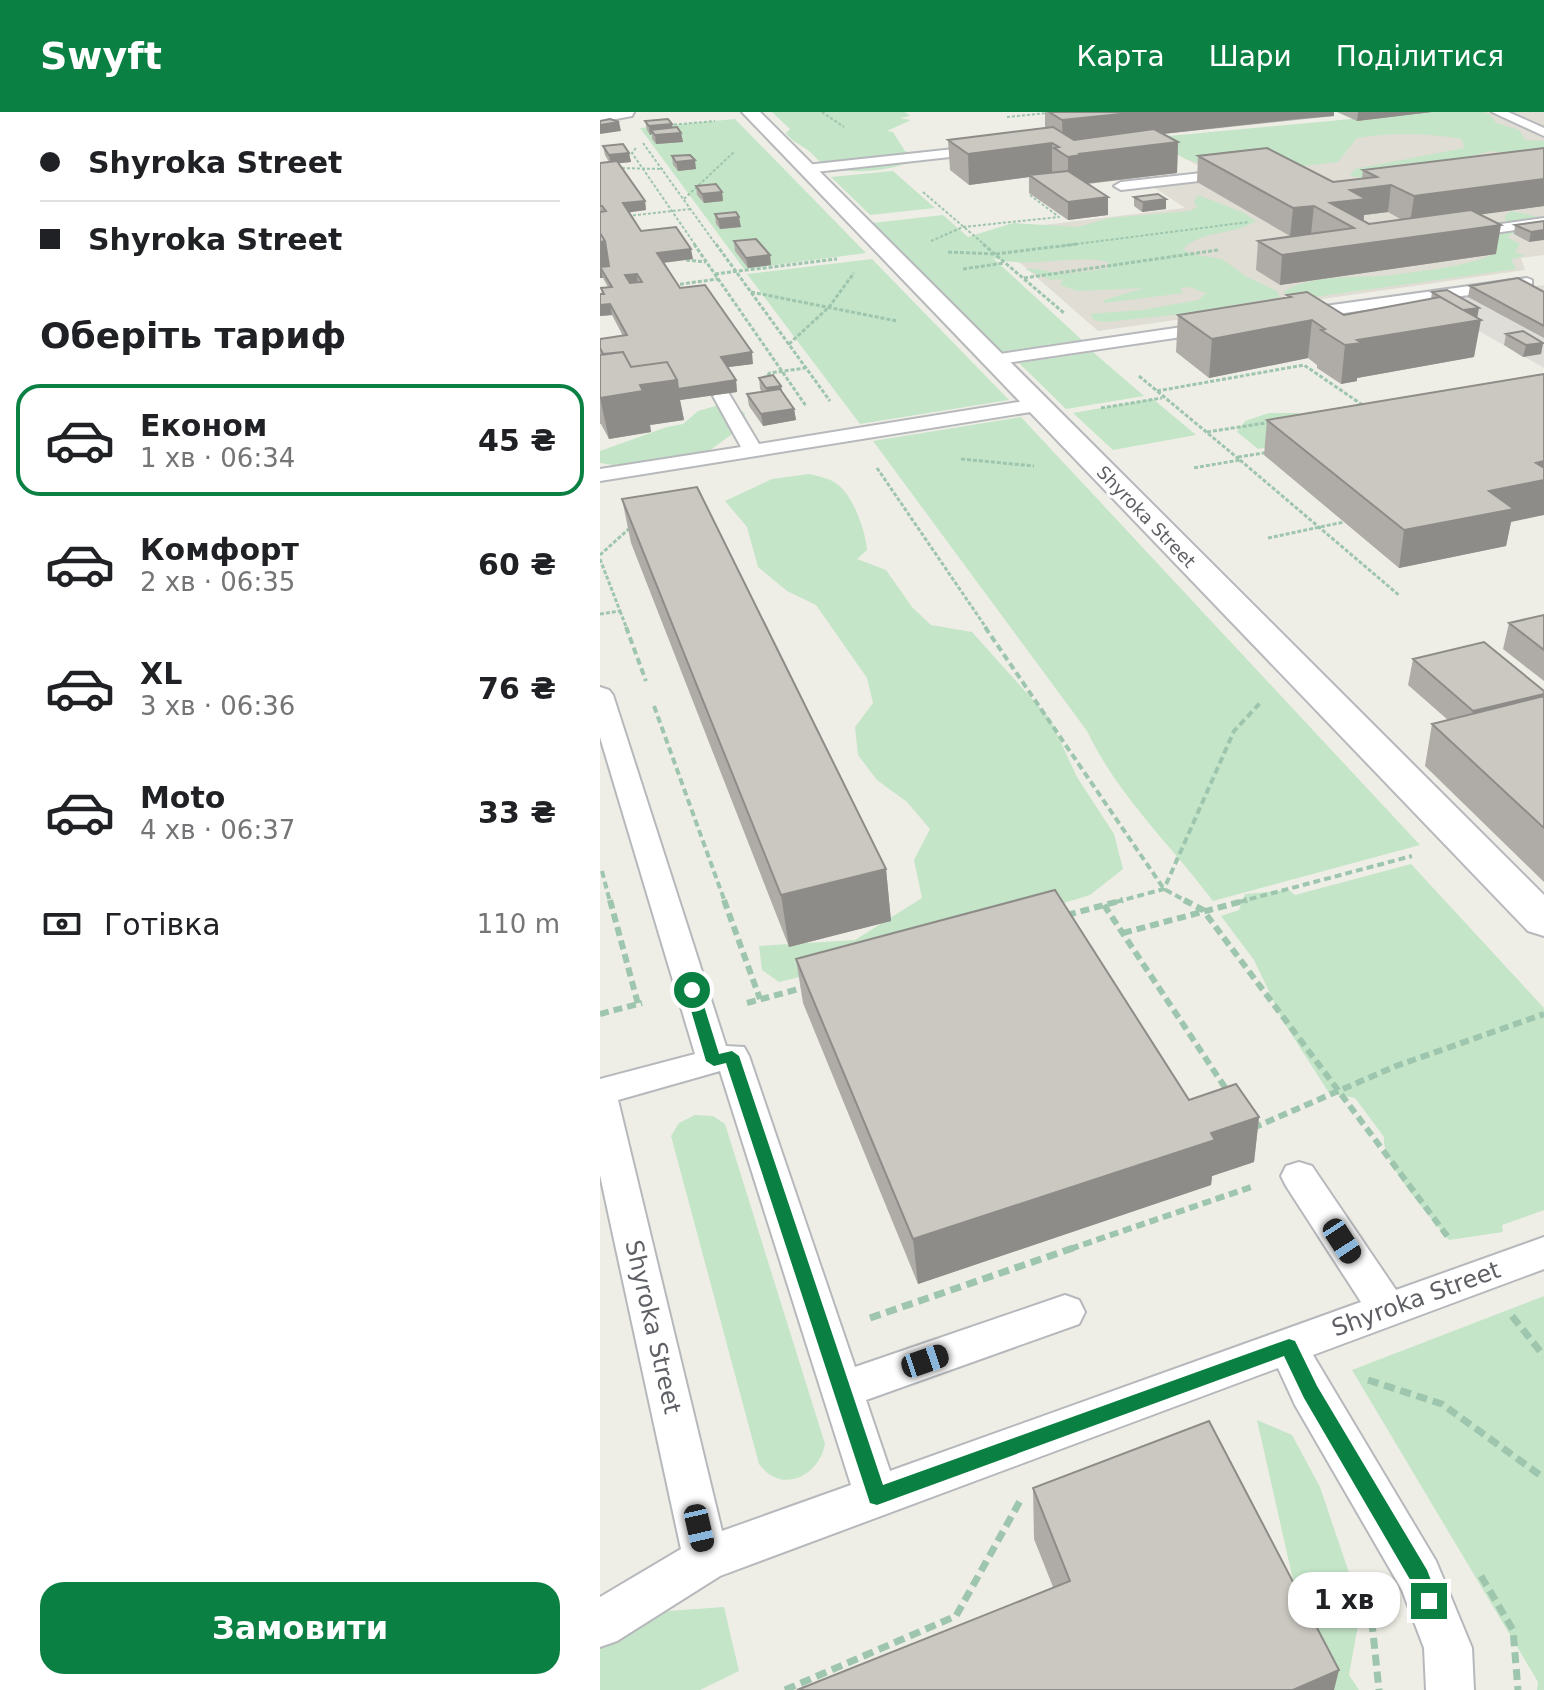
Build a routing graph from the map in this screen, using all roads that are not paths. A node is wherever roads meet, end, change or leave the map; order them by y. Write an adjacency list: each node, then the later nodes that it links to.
1 (626, 112): 4 (street)
2 (750, 112): 9 (street, Shyroka Street)
3 (1498, 112): 5 (lane)
4 (600, 117)
5 (1544, 132)
6 (949, 139): 8 (lane)
7 (1008, 147): 8 (lane)
8 (967, 152): 9 (lane)
9 (806, 169): 17 (street, Shyroka Street)
10 (1250, 171): 11 (lane)
11 (1121, 186)
12 (1544, 222): 13 (lane)
13 (1442, 236)
14 (1527, 283): 15 (lane)
15 (1282, 317)
16 (1236, 324): 17 (lane)
17 (993, 360): 19 (street, Shyroka Street)
18 (722, 396): 20 (lane)
19 (1037, 405): 20 (lane); 23 (street, Shyroka Street)
20 (753, 450): 21 (lane)
21 (600, 475)
22 (600, 695): 24 (lane)
23 (1544, 921)
24 (714, 1061): 25 (lane, Shyroka Street); 31 (lane)
25 (600, 1094): 33 (lane, Shyroka Street)
26 (1282, 1179): 28 (lane)
27 (1544, 1253): 28 (lane, Shyroka Street)
28 (1387, 1309): 30 (lane, Shyroka Street)
29 (1065, 1312): 31 (lane)
30 (1289, 1347): 32 (lane, Shyroka Street); 35 (lane)
31 (841, 1390): 32 (lane)
32 (877, 1496): 33 (lane, Shyroka Street)
33 (706, 1559): 34 (lane, Shyroka Street)
34 (600, 1624)
35 (1450, 1690)

